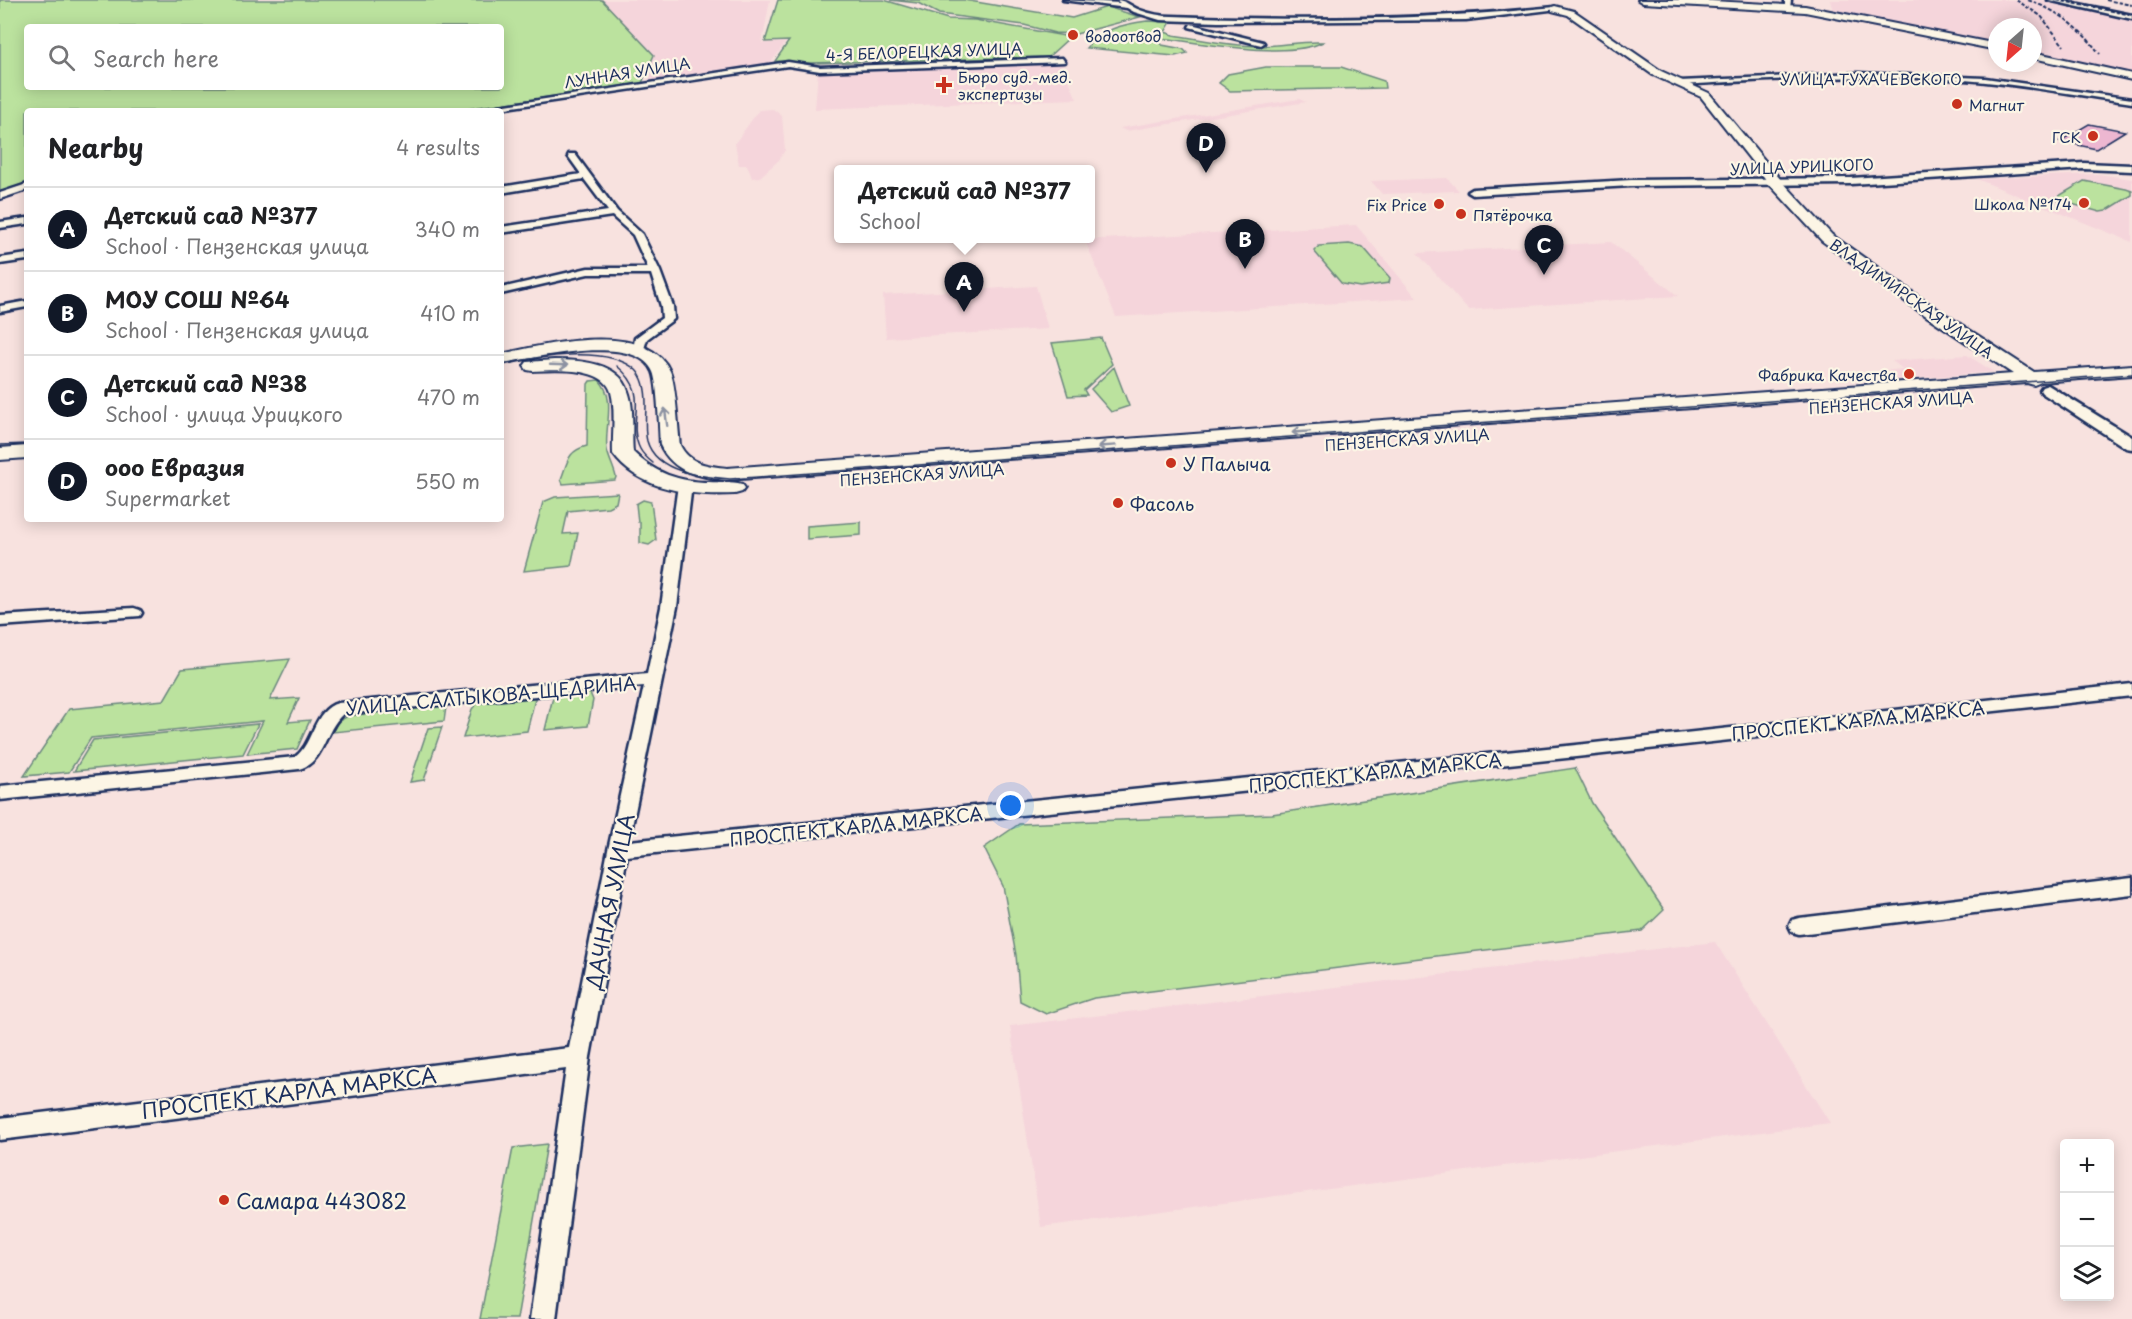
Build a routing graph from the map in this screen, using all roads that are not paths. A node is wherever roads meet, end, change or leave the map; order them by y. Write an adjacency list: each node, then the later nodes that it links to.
1 (1066, 0): 7 (street)
2 (1119, 0): 7 (street)
3 (1643, 0): 6 (main road)
4 (2051, 0): 9 (street)
5 (1575, 3): 8 (main road)
6 (1788, 3): 12 (main road)
7 (1127, 6): 10 (street)
8 (1555, 9): 10 (street); 17 (main road, ВЛАДИМИРСКАЯ УЛИЦА)
9 (2132, 17)
10 (1179, 19): 11 (street)
11 (1261, 43)
12 (1988, 45)
13 (2042, 57): 16 (main road)
14 (1062, 60): 15 (street, 4-Я БЕЛОРЕЦКАЯ УЛИЦА)
15 (788, 64): 19 (street, ЛУННАЯ УЛИЦА)
16 (2132, 77)
17 (1680, 83): 18 (street, УЛИЦА ТУХАЧЕВСКОГО); 23 (main road, ВЛАДИМИРСКАЯ УЛИЦА)
18 (2132, 101)
19 (490, 108)
20 (572, 156): 22 (street)
21 (2132, 168): 23 (street, УЛИЦА УРИЦКОГО)
22 (586, 176): 25 (street); 28 (street)
23 (1776, 183): 26 (street, УЛИЦА УРИЦКОГО); 42 (main road, ВЛАДИМИРСКАЯ УЛИЦА)
24 (24, 188): 27 (street)
25 (504, 190)
26 (1473, 192)
27 (0, 195)
28 (614, 213): 31 (street); 34 (street)
29 (24, 221): 30 (street)
30 (0, 225)
31 (504, 230)
32 (24, 257): 33 (street)
33 (0, 261)
34 (656, 271): 35 (street); 38 (street)
35 (504, 290)
36 (24, 305): 37 (street)
37 (0, 309)
38 (639, 350): 39 (main road); 50 (main road, one-way to 38)
39 (504, 359)
40 (2132, 370): 42 (main road, ПЕНЗЕНСКАЯ УЛИЦА)
41 (504, 371): 50 (main road, one-way to 50)
42 (2030, 377): 44 (main road, ВЛАДИМИРСКАЯ УЛИЦА); 50 (main road, ПЕНЗЕНСКАЯ УЛИЦА, one-way to 50)
43 (2132, 382): 44 (main road, ПЕНЗЕНСКАЯ УЛИЦА)
44 (2048, 390): 47 (street); 50 (main road, ПЕНЗЕНСКАЯ УЛИЦА)
45 (24, 440): 46 (main road)
46 (0, 442)
47 (2132, 444)
48 (24, 452): 49 (main road)
49 (0, 454)
50 (683, 477): 53 (street, ДАЧНАЯ УЛИЦА)
51 (134, 614): 52 (street)
52 (0, 621)
53 (655, 679): 55 (street, УЛИЦА САЛТЫКОВА-ЩЕДРИНА); 56 (street, ДАЧНАЯ УЛИЦА)
54 (2132, 690): 56 (street, ПРОСПЕКТ КАРЛА МАРКСА)
55 (0, 793)
56 (618, 850): 59 (street, ДАЧНАЯ УЛИЦА)
57 (2132, 886): 58 (street)
58 (1799, 926)
59 (579, 1057): 60 (street, ПРОСПЕКТ КАРЛА МАРКСА); 61 (street, ДАЧНАЯ УЛИЦА)
60 (0, 1129)
61 (543, 1319)

